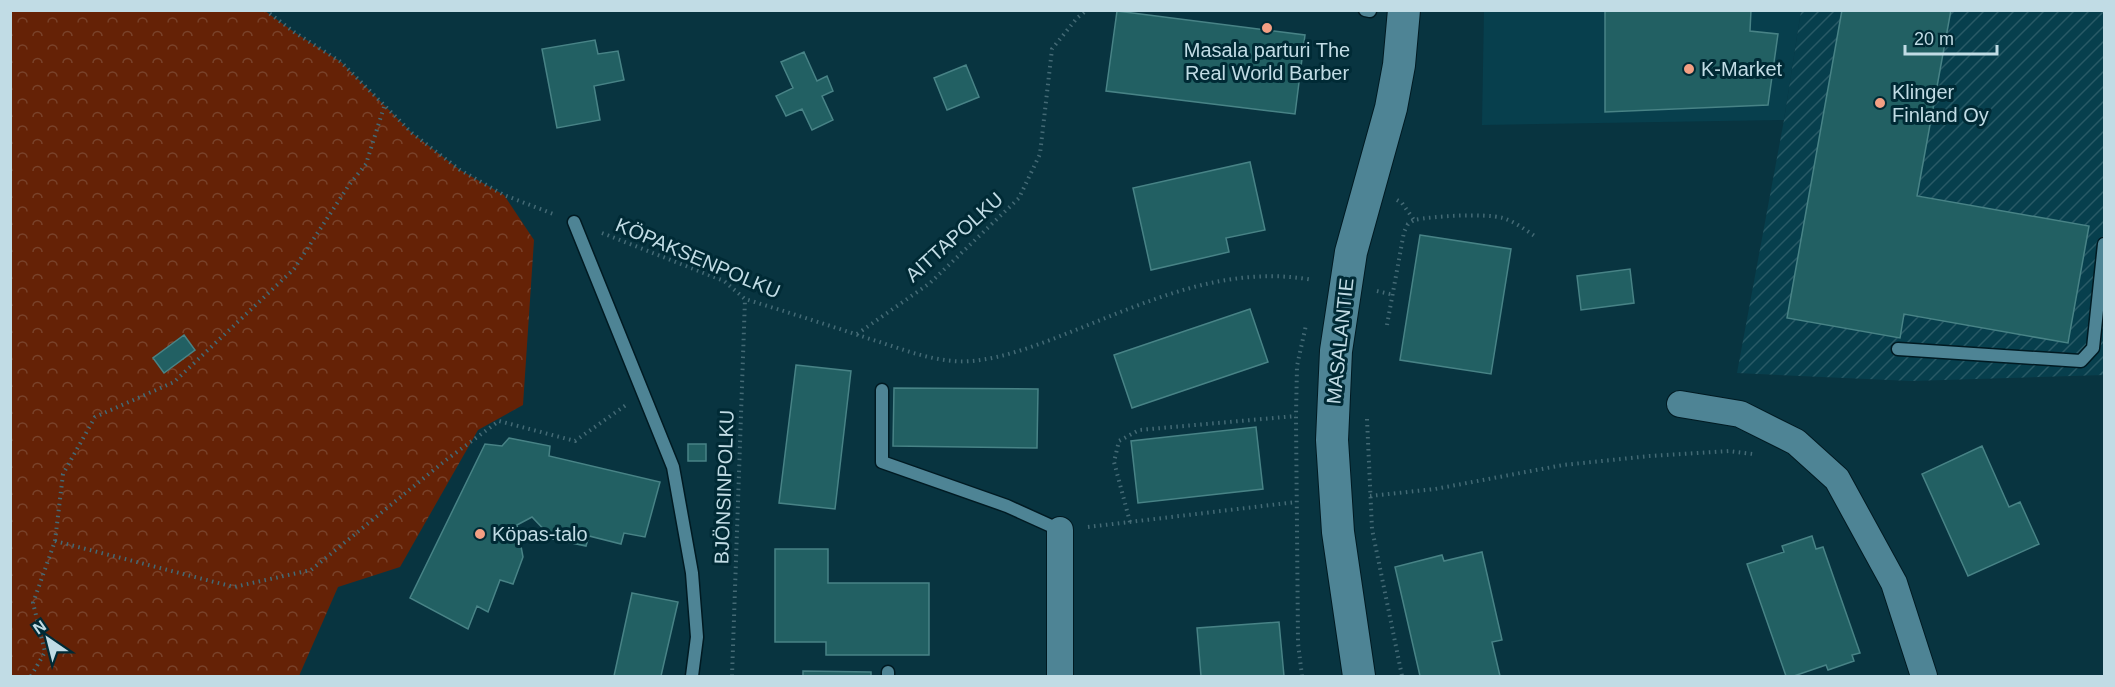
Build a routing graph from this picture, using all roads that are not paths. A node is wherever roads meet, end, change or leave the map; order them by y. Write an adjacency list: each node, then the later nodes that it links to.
1 (1365, 10): 3 (lane)
2 (1404, 10): 12 (street, MASALANTIE)
3 (1370, 11)
4 (574, 222): 10 (lane)
5 (2104, 244): 6 (lane)
6 (1898, 349)
7 (882, 390): 9 (lane)
8 (1680, 404): 13 (street)
9 (1060, 530): 11 (street)
10 (692, 676)
11 (1060, 676)
12 (1359, 676)
13 (1924, 676)

